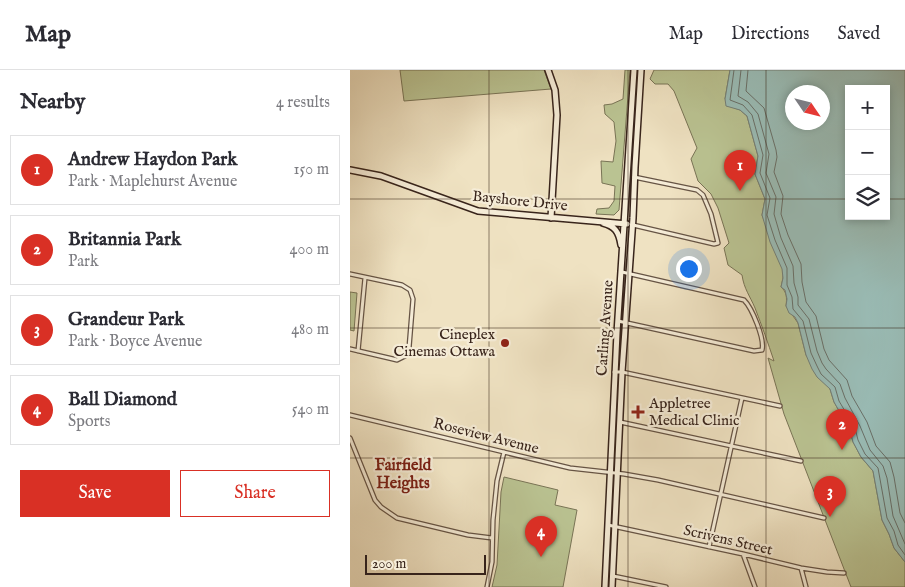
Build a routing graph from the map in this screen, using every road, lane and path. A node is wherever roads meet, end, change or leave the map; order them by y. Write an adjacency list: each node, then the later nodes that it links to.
1 (548, 70): 8 (main road)
2 (634, 70): 4 (main road, Carling Avenue)
3 (641, 70): 5 (main road, Carling Avenue)
4 (628, 151): 5 (main road); 10 (main road, Carling Avenue)
5 (636, 153): 7 (main road, Carling Avenue)
6 (350, 170): 8 (main road, Bayshore Drive)
7 (634, 177): 11 (main road, Carling Avenue); 11 (street)
8 (551, 218): 9 (main road, Bayshore Drive)
9 (590, 220): 10 (main road, Bayshore Drive); 12 (main road)
10 (624, 223): 11 (main road, Bayshore Drive); 12 (main road, Carling Avenue)
11 (633, 225): 14 (main road, Carling Avenue)
12 (623, 257): 13 (main road, Carling Avenue)
13 (622, 272): 14 (street); 17 (main road, Carling Avenue)
14 (629, 273): 18 (main road, Carling Avenue); 18 (street)
15 (350, 274): 16 (street)
16 (365, 278): 20 (street); 20 (street)
17 (617, 321): 18 (street); 21 (main road, Carling Avenue)
18 (626, 323): 22 (main road, Carling Avenue)
19 (350, 349): 20 (street)
20 (358, 350)
21 (614, 372): 22 (street); 31 (main road, Carling Avenue)
22 (622, 372): 23 (street); 26 (main road, Carling Avenue)
23 (742, 398): 24 (street); 28 (street)
24 (780, 406)
25 (350, 415): 29 (street, Roseview Avenue)
26 (620, 422): 28 (street); 32 (main road, Carling Avenue)
27 (350, 438): 37 (street)
28 (732, 445): 30 (street); 33 (street)
29 (504, 452): 31 (street, Roseview Avenue); 37 (street)
30 (800, 461)
31 (609, 473): 32 (street, Roseview Avenue); 35 (main road, Carling Avenue)
32 (618, 474): 33 (street, Roseview Avenue); 36 (main road, Carling Avenue)
33 (720, 494): 34 (street, Roseview Avenue); 38 (street)
34 (824, 518)
35 (608, 525): 36 (street, Scrivens Street); 44 (main road, Carling Avenue)
36 (616, 526): 38 (street, Scrivens Street); 42 (main road, Carling Avenue)
37 (492, 538): 43 (street)
38 (709, 547): 39 (street, Scrivens Street)
39 (743, 554): 40 (street, Scrivens Street); 47 (street)
40 (801, 568): 41 (street, Scrivens Street); 48 (street)
41 (844, 573)
42 (613, 576): 45 (main road, Carling Avenue); 46 (street)
43 (487, 587)
44 (605, 587)
45 (612, 587)
46 (665, 587)
47 (755, 587)
48 (806, 587)

